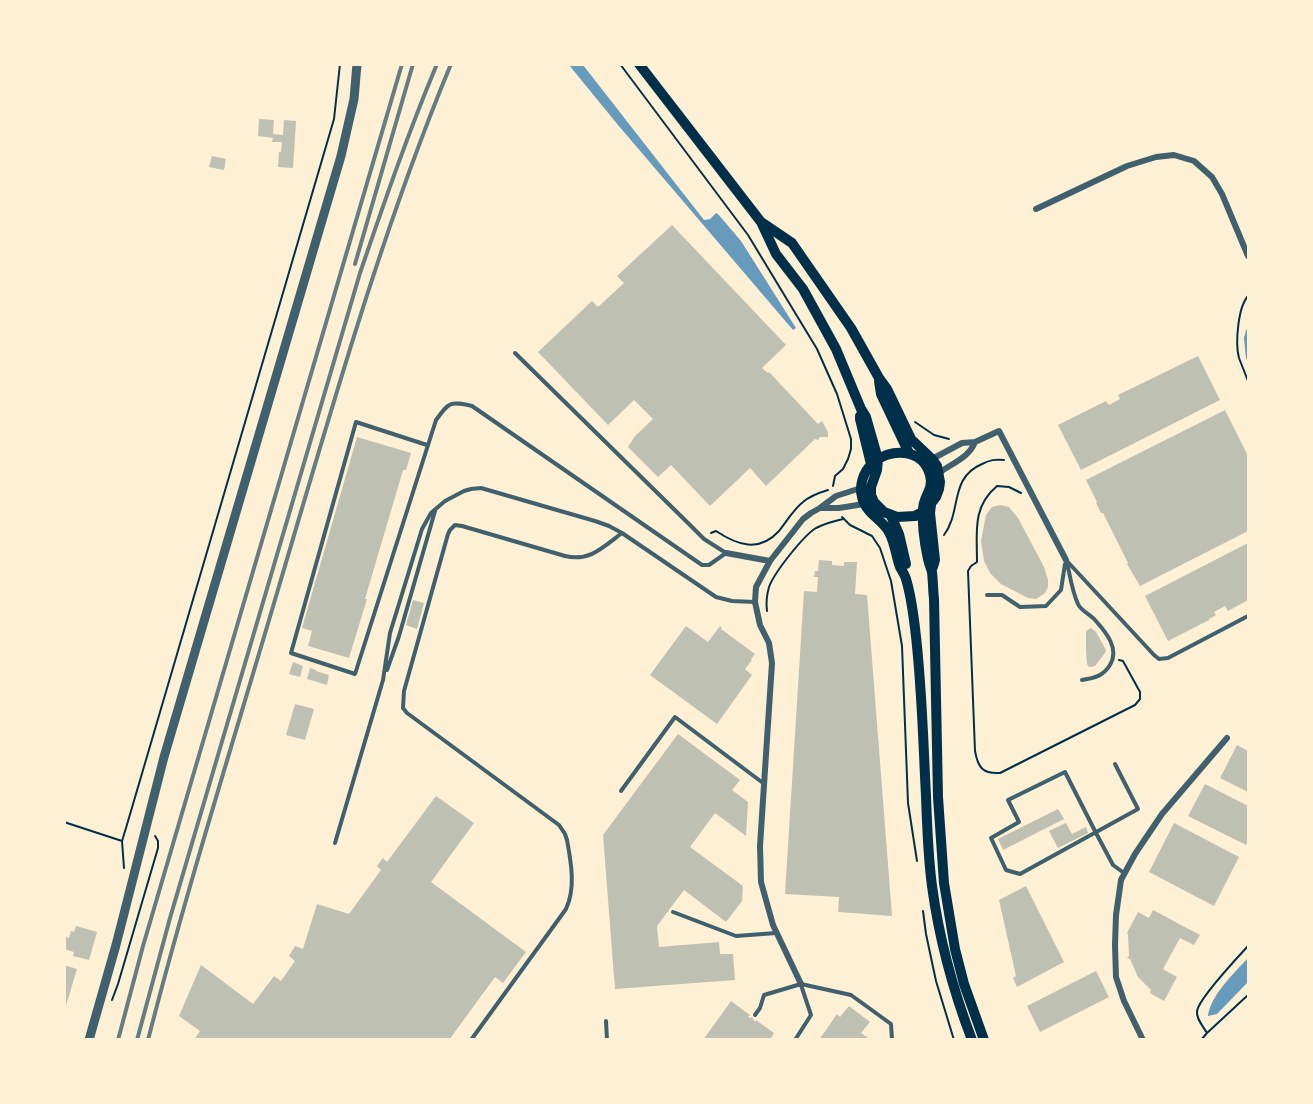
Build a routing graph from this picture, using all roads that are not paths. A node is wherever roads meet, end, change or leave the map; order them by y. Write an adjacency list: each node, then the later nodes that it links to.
1 (357, 64): 41 (street)
2 (639, 64): 4 (main road)
3 (1036, 209): 5 (street)
4 (761, 222): 9 (main road); 11 (main road)
5 (1248, 256)
6 (515, 353): 20 (lane)
7 (975, 442): 10 (street); 12 (street); 21 (street)
8 (427, 445): 8 (lane); 20 (lane)
9 (912, 449): 10 (main road); 11 (main road)
10 (927, 461): 12 (main road); 16 (main road)
11 (874, 462): 13 (main road); 14 (main road)
12 (939, 472): 16 (main road)
13 (861, 488): 14 (main road); 15 (street)
14 (869, 503): 15 (street); 18 (main road)
15 (820, 508): 22 (street)
16 (927, 508): 18 (main road); 23 (main road); 23 (main road)
17 (435, 509): 19 (lane); 27 (lane); 27 (lane)
18 (887, 519): 46 (main road)
19 (622, 533): 25 (lane); 42 (lane)
20 (726, 553): 22 (street)
21 (1066, 560): 24 (lane); 26 (lane); 28 (lane)
22 (770, 561): 25 (street)
23 (932, 570): 47 (main road)
24 (987, 595)
25 (755, 602): 31 (street)
26 (1248, 616)
27 (383, 680): 34 (lane)
28 (1082, 680)
29 (1227, 738): 35 (street)
30 (1115, 764): 33 (lane)
31 (764, 784): 32 (lane); 37 (street)
32 (621, 791)
33 (1096, 833): 33 (lane); 35 (lane)
34 (335, 843)
35 (1125, 873): 48 (street)
36 (674, 912): 37 (lane)
37 (777, 933): 38 (street)
38 (801, 984): 39 (lane); 44 (lane); 45 (lane)
39 (755, 1015)
40 (606, 1022): 43 (lane)
41 (89, 1040)
42 (471, 1040)
43 (607, 1040)
44 (795, 1040)
45 (892, 1040)
46 (972, 1040)
47 (984, 1040)
48 (1143, 1040)

